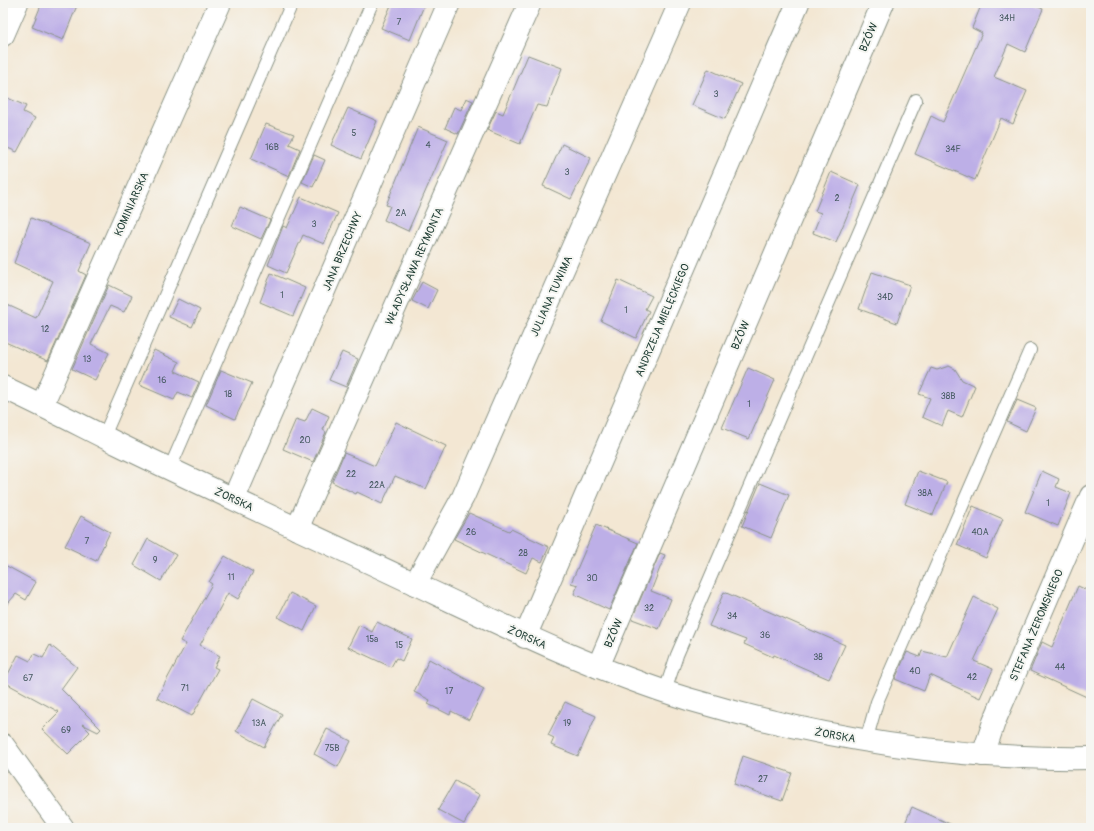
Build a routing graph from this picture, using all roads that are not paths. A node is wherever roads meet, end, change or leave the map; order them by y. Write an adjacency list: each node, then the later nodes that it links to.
1 (17, 3): 10 (street)
2 (220, 3): 14 (street, KOMINIARSKA)
3 (292, 3): 15 (lane)
4 (372, 3): 16 (lane)
5 (449, 3): 18 (street, JANA BRZECHWY)
6 (530, 3): 19 (street, WŁADYSŁAWA REYMONTA)
7 (680, 3): 20 (street, JULIANA TUWIMA)
8 (798, 3): 21 (street, ANDRZEJA MIELĘCKIEGO)
9 (883, 3): 22 (street, BZÓW)
10 (3, 35)
11 (916, 100): 23 (lane)
12 (1030, 350): 24 (lane)
13 (3, 387): 14 (street, ŻORSKA)
14 (42, 405): 15 (street, ŻORSKA)
15 (104, 436): 16 (street, ŻORSKA)
16 (170, 468): 18 (street, ŻORSKA)
17 (1091, 496): 26 (street, STEFANA ŻEROMSKIEGO)
18 (234, 498): 19 (street, ŻORSKA)
19 (297, 528): 20 (street, ŻORSKA)
20 (415, 584): 21 (street, ŻORSKA)
21 (525, 637): 22 (street, ŻORSKA)
22 (598, 667): 23 (street, ŻORSKA)
23 (665, 691): 24 (street, ŻORSKA)
24 (866, 740): 26 (street, ŻORSKA)
25 (3, 745): 28 (street)
26 (983, 755): 27 (street, ŻORSKA)
27 (1091, 758)
28 (63, 828)

